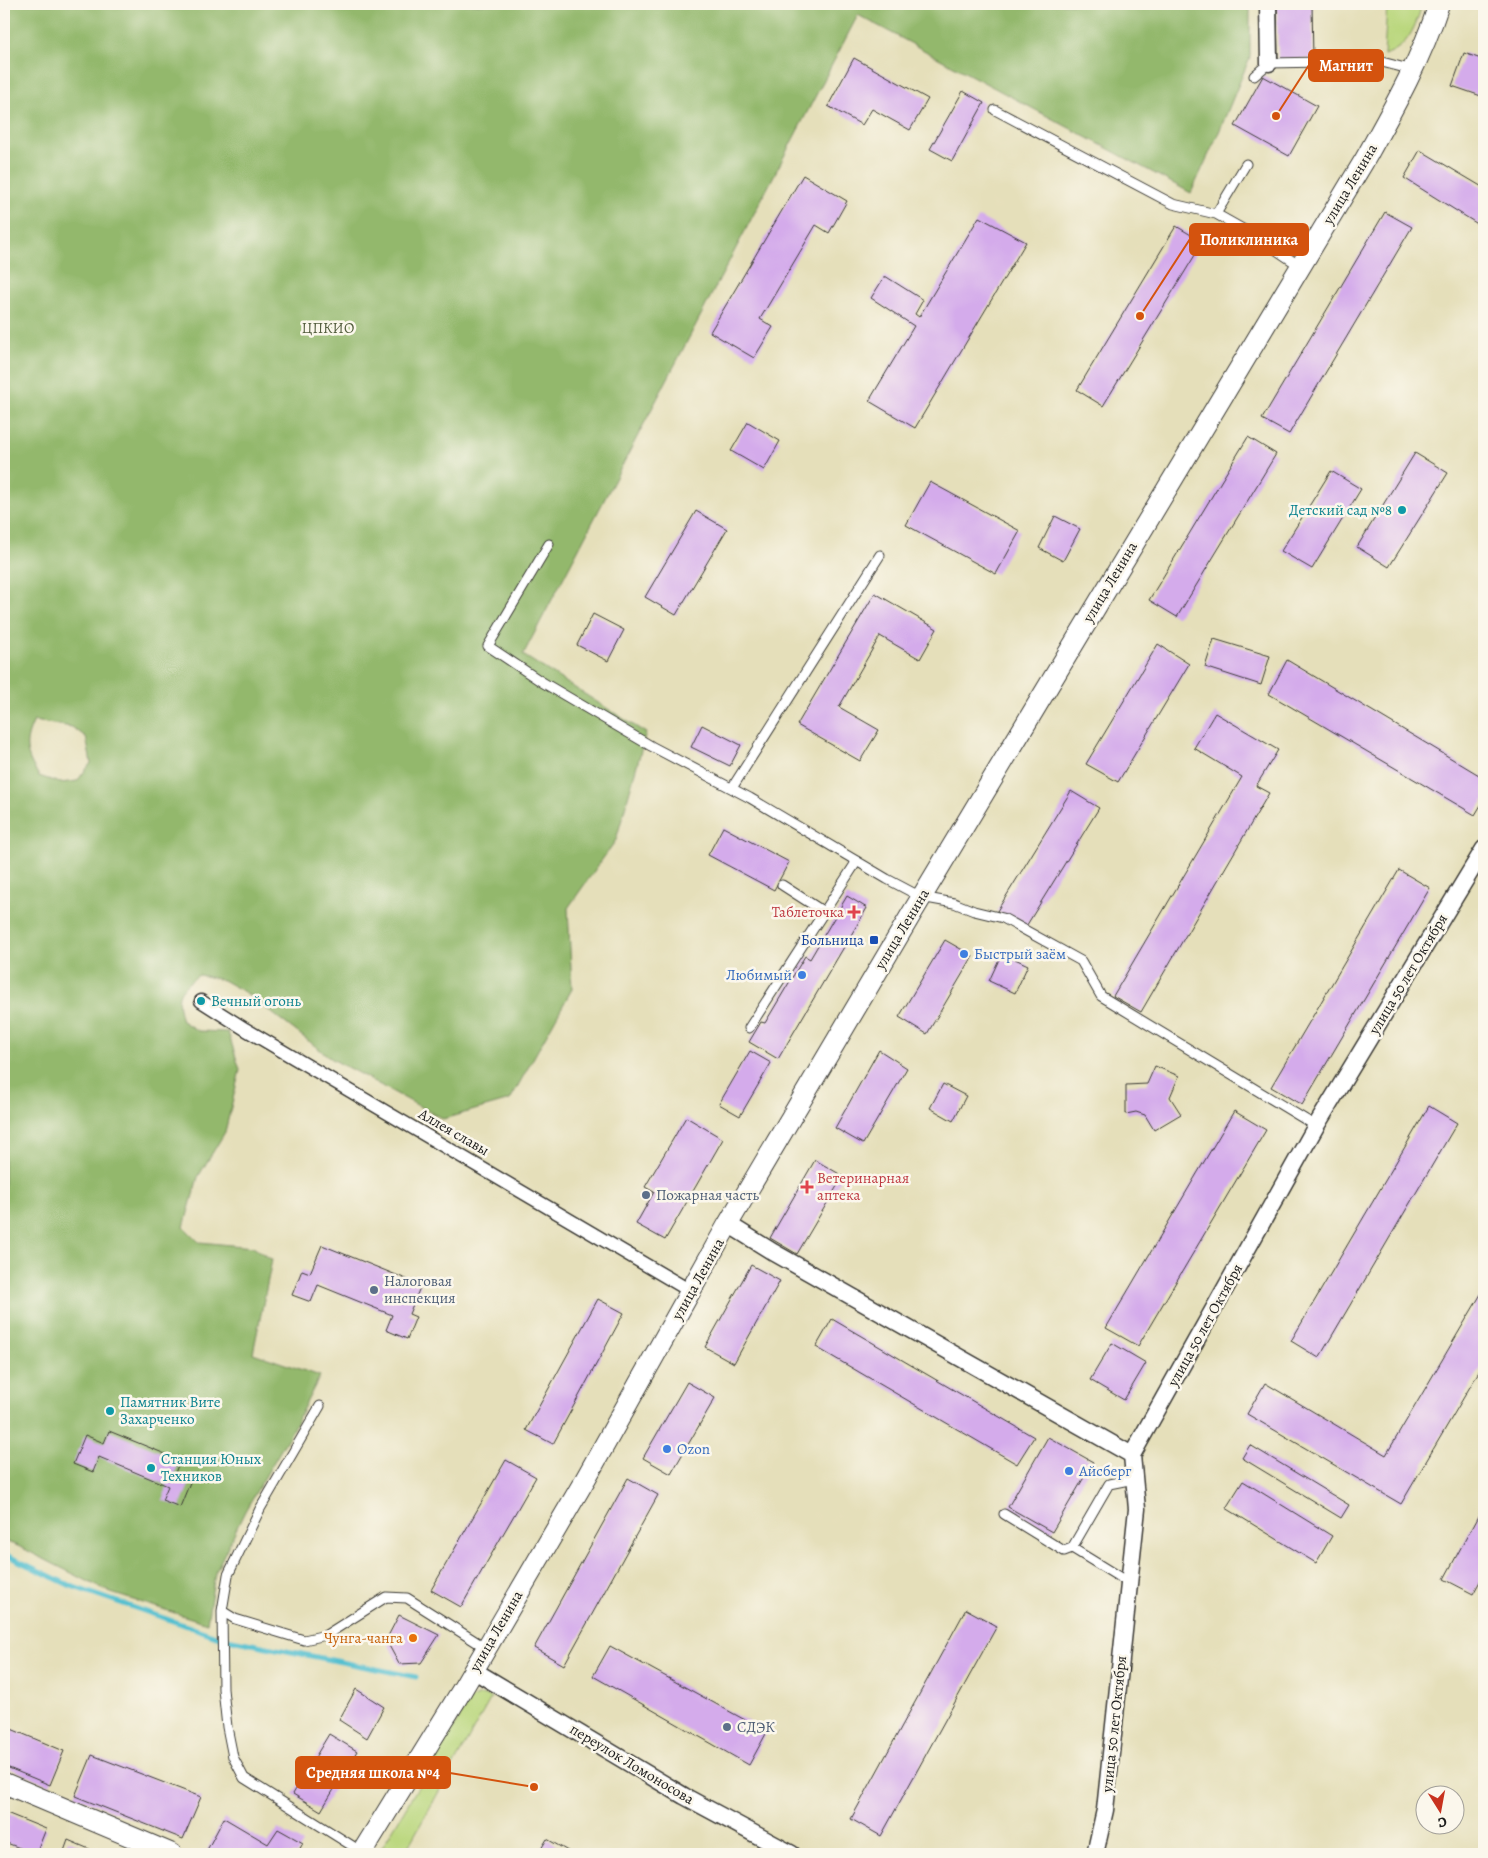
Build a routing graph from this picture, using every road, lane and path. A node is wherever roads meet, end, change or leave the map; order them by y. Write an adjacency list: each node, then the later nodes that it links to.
1 (1268, 4): 3 (street)
2 (1439, 4): 4 (street, улица Ленина)
3 (1269, 63): 4 (lane); 5 (lane)
4 (1414, 70): 9 (street, улица Ленина)
5 (1254, 76)
6 (995, 110): 8 (lane)
7 (1246, 164): 8 (lane)
8 (1216, 214): 9 (lane)
9 (1300, 266): 16 (street, улица Ленина)
10 (548, 544): 12 (lane)
11 (880, 555): 12 (lane)
12 (732, 788): 14 (lane)
13 (1484, 849): 20 (street, улица 50 лет Октября)
14 (857, 861): 16 (lane); 17 (lane)
15 (782, 885): 17 (lane)
16 (921, 897): 20 (lane); 21 (street, улица Ленина)
17 (824, 912): 19 (lane)
18 (201, 1001): 22 (street, Аллея славы)
19 (749, 1028)
20 (1316, 1126): 24 (street, улица 50 лет Октября)
21 (728, 1224): 22 (street, улица Ленина); 24 (street)
22 (692, 1292): 30 (street, улица Ленина)
23 (320, 1406): 29 (lane)
24 (1132, 1455): 25 (street, улица 50 лет Октября)
25 (1134, 1479): 27 (lane); 28 (street, улица 50 лет Октября)
26 (1004, 1514): 27 (lane)
27 (1072, 1548): 28 (lane)
28 (1129, 1582): 36 (street, улица 50 лет Октября)
29 (222, 1612): 30 (lane); 33 (lane)
30 (486, 1648): 31 (street, улица Ленина)
31 (473, 1670): 33 (street, улица Ленина); 35 (street, переулок Ломоносова)
32 (4, 1783): 34 (street)
33 (362, 1853)
34 (172, 1854)
35 (792, 1854)
36 (1095, 1854)

